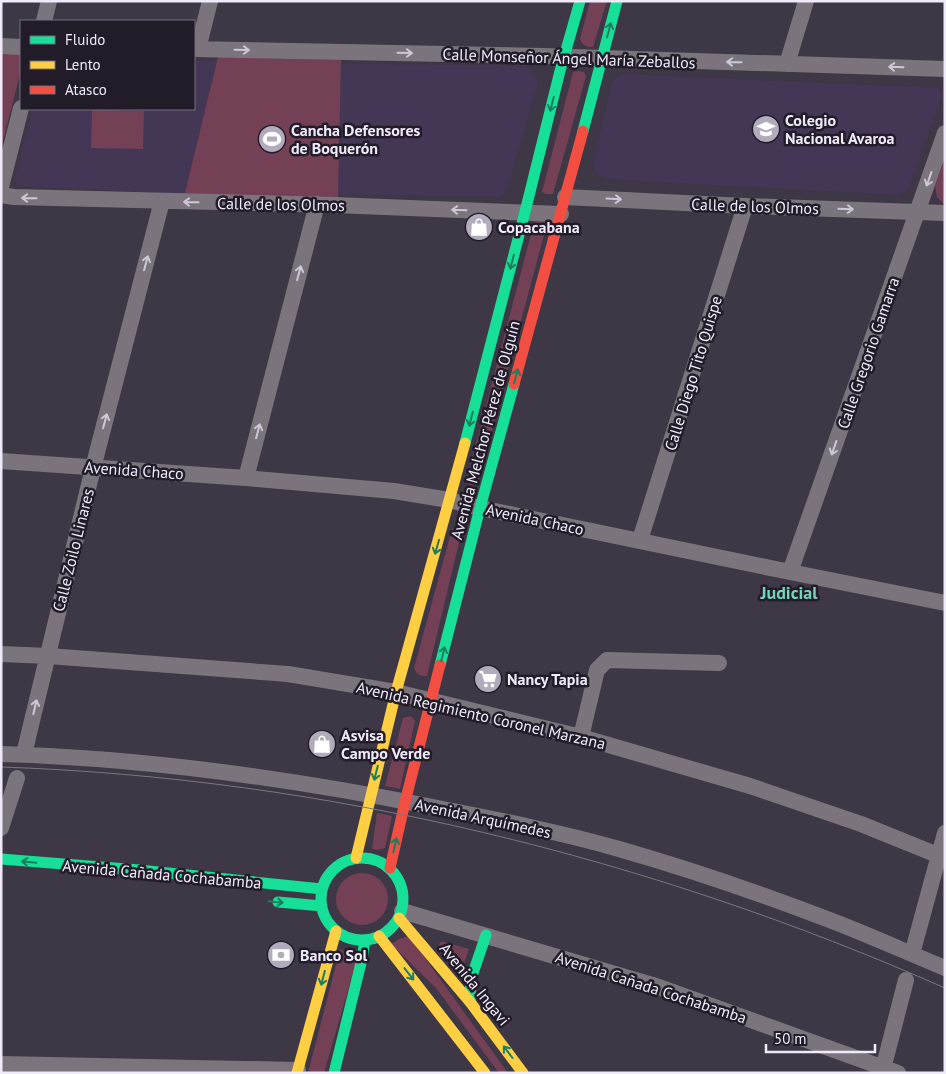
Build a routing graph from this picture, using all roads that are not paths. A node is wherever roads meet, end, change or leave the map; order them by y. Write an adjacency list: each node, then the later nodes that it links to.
1 (49, 1): 6 (street)
2 (210, 1): 9 (street)
3 (580, 1): 10 (main road, Avenida Melchor Pérez de Olguín)
4 (616, 1): 11 (main road, Avenida Melchor Pérez de Olguín, one-way to 4)
5 (806, 1): 12 (street)
6 (44, 20)
7 (1, 46): 8 (street)
8 (20, 47)
9 (196, 49): 10 (street, Calle Monseñor Ángel María Zeballos, one-way to 10)
10 (564, 57): 11 (street, Calle Monseñor Ángel María Zeballos); 22 (main road, Avenida Melchor Pérez de Olguín, one-way to 22)
11 (601, 58): 12 (street, Calle Monseñor Ángel María Zeballos, one-way to 11); 18 (main road, Avenida Melchor Pérez de Olguín)
12 (787, 64): 13 (street, Calle Monseñor Ángel María Zeballos, one-way to 12)
13 (945, 69)
14 (20, 110): 16 (street)
15 (945, 133): 23 (street, Calle Gregorio Gamarra, one-way to 23)
16 (1, 187)
17 (1, 195): 19 (street, Calle de los Olmos, one-way to 17)
18 (565, 196): 21 (street, Calle de los Olmos, one-way to 21); 25 (main road, Avenida Melchor Pérez de Olguín)
19 (162, 201): 20 (street, Calle de los Olmos, one-way to 19); 27 (street, Calle Zoilo Linares, one-way to 19)
20 (317, 204): 22 (street, Calle de los Olmos, one-way to 20); 28 (street, one-way to 20)
21 (745, 206): 23 (street, Calle de los Olmos, one-way to 23); 31 (street, Calle Diego Tito Quispe)
22 (525, 212): 25 (street, Calle de los Olmos); 29 (main road, Avenida Melchor Pérez de Olguín, one-way to 29)
23 (917, 212): 24 (street, Calle de los Olmos); 32 (street, Calle Gregorio Gamarra, one-way to 32)
24 (945, 213)
25 (561, 214): 30 (main road, Avenida Melchor Pérez de Olguín, one-way to 25)
26 (1, 461): 27 (street, Avenida Chaco)
27 (93, 468): 28 (street, Avenida Chaco); 35 (street, Calle Zoilo Linares)
28 (246, 478): 29 (street, Avenida Chaco)
29 (449, 500): 30 (street, Avenida Chaco); 37 (main road, Avenida Melchor Pérez de Olguín, one-way to 37)
30 (480, 508): 31 (street, Avenida Chaco); 38 (main road, Avenida Melchor Pérez de Olguín, one-way to 30)
31 (640, 540): 32 (street, Avenida Chaco)
32 (790, 572): 33 (street, Avenida Chaco)
33 (945, 602)
34 (1, 654): 35 (street, Avenida Regimiento Coronel Marzana)
35 (48, 656): 37 (street, Avenida Regimiento Coronel Marzana); 41 (street, Calle Zoilo Linares, one-way to 35)
36 (719, 663): 39 (street)
37 (396, 692): 38 (street, Avenida Regimiento Coronel Marzana); 43 (main road, Avenida Melchor Pérez de Olguín, one-way to 43)
38 (431, 701): 39 (street, Avenida Regimiento Coronel Marzana); 44 (main road, Avenida Melchor Pérez de Olguín)
39 (581, 737): 47 (street, Avenida Regimiento Coronel Marzana)
40 (1, 754): 41 (street, Avenida Arquímedes)
41 (24, 754): 43 (street, Avenida Arquímedes)
42 (17, 778): 45 (street)
43 (371, 795): 44 (street, Avenida Arquímedes); 48 (main road, Avenida Melchor Pérez de Olguín)
44 (405, 802): 50 (main road, Avenida Melchor Pérez de Olguín, one-way to 44); 59 (street, Avenida Arquímedes)
45 (1, 828)
46 (945, 833): 47 (street)
47 (942, 856): 59 (street)
48 (356, 858): 50 (main road); 51 (main road)
49 (1, 859): 51 (main road, Avenida Cañada Cochabamba, one-way to 49)
50 (390, 868): 54 (main road)
51 (322, 889): 53 (main road)
52 (269, 901): 53 (main road, Avenida Cañada Cochabamba, one-way to 53)
53 (322, 906): 55 (main road)
54 (400, 914): 56 (street, Avenida Cañada Cochabamba); 57 (main road); 62 (main road, Avenida Ingavi)
55 (336, 930): 58 (main road); 65 (main road, one-way to 65)
56 (486, 935): 62 (main road); 64 (street, Avenida Cañada Cochabamba)
57 (379, 936): 58 (main road); 67 (main road, one-way to 67)
58 (365, 940): 66 (main road)
59 (912, 954): 60 (street, Avenida Arquímedes)
60 (945, 968)
61 (906, 980): 64 (street)
62 (470, 1002): 68 (main road, Avenida Ingavi, one-way to 62)
63 (1, 1064): 65 (street)
64 (888, 1071)
65 (298, 1072)
66 (334, 1073)
67 (485, 1073)
68 (524, 1073)

